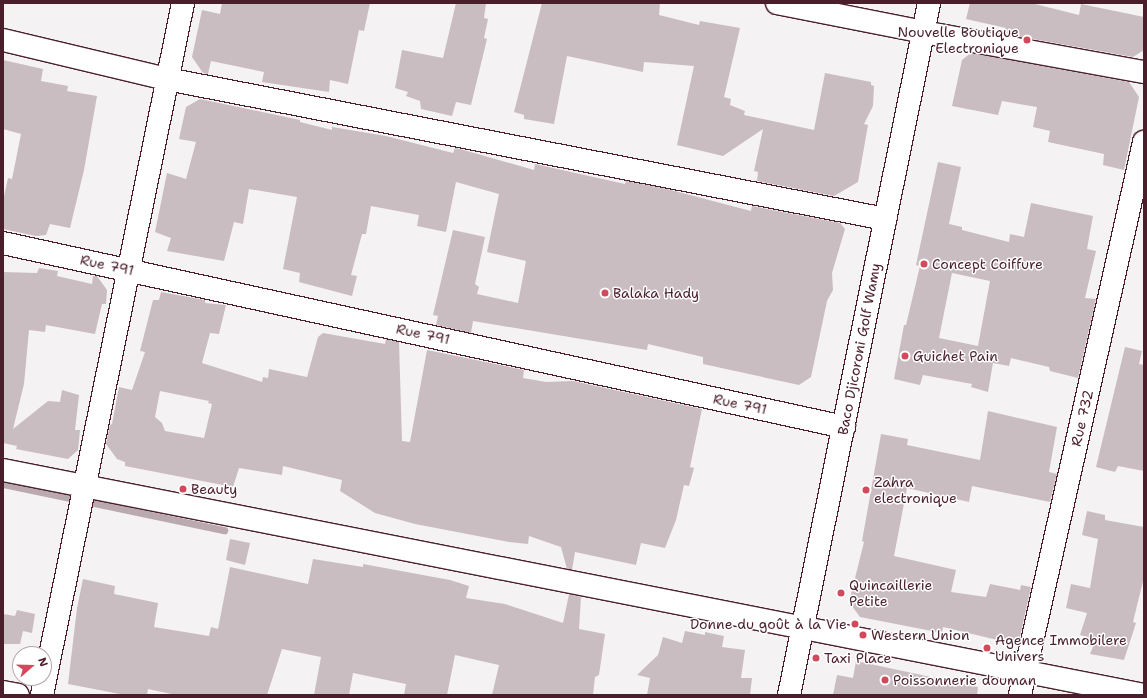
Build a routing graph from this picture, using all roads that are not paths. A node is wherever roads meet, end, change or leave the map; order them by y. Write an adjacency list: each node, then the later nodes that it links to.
1 (183, 3): 7 (street)
2 (777, 3): 4 (street)
3 (929, 3): 4 (street, Baco Djicoroni Golf Wamy)
4 (923, 32): 6 (street); 9 (street, Baco Djicoroni Golf Wamy)
5 (3, 40): 7 (street)
6 (1144, 72)
7 (167, 79): 9 (street); 11 (street)
8 (1144, 142): 16 (street, Rue 732)
9 (885, 219): 12 (street, Baco Djicoroni Golf Wamy)
10 (3, 243): 11 (street, Rue 791)
11 (128, 269): 12 (street, Rue 791); 14 (street)
12 (844, 427): 15 (street, Baco Djicoroni Golf Wamy)
13 (3, 470): 14 (street)
14 (84, 486): 15 (street); 19 (street)
15 (803, 628): 16 (street); 20 (street, Baco Djicoroni Golf Wamy)
16 (1024, 672): 21 (street, Rue 732); 22 (street)
17 (3, 692): 18 (street)
18 (18, 695)
19 (42, 695)
20 (789, 695)
21 (1020, 695)
22 (1143, 695)

